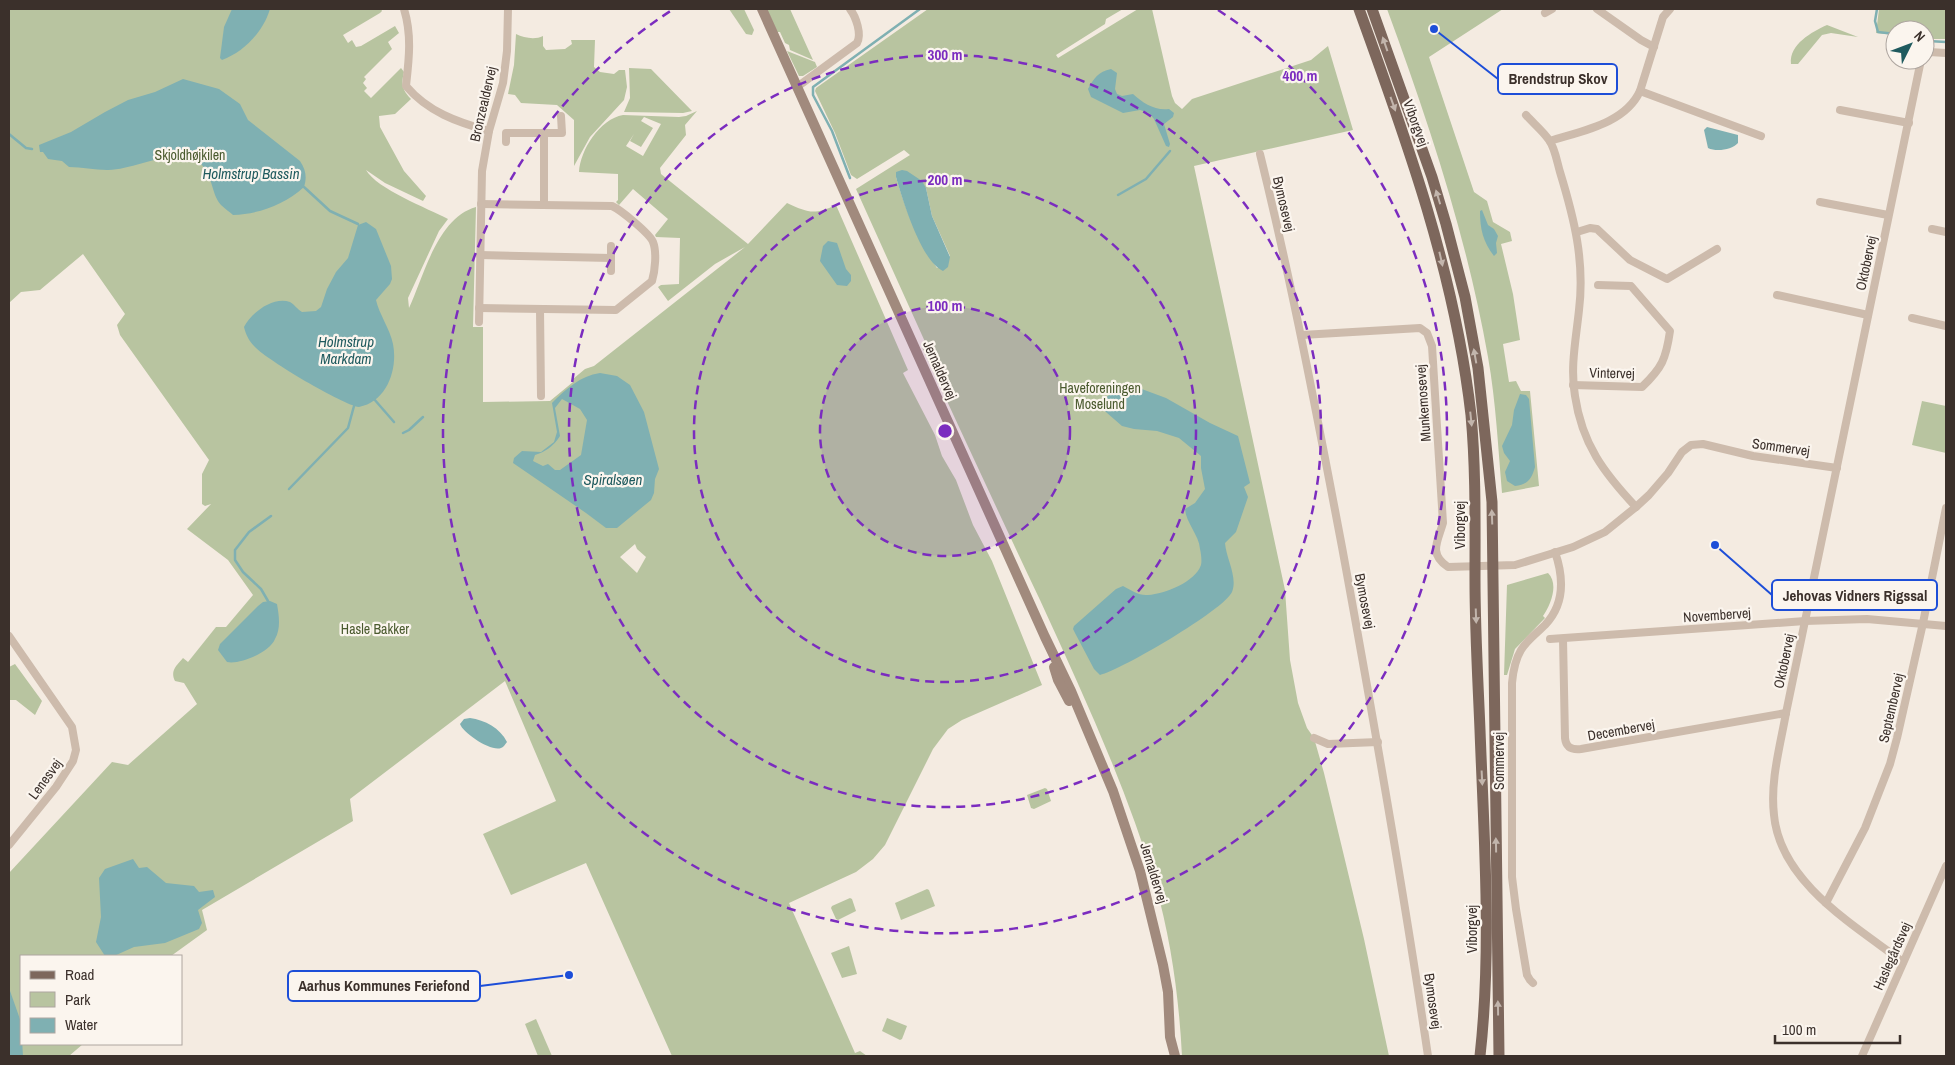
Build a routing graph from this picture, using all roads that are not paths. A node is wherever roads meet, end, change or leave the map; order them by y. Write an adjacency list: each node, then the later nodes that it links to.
1 (404, 9): 18 (street)
2 (508, 9): 18 (street, Bronzealdervej)
3 (762, 9): 12 (street, Jernaldervej)
4 (861, 9): 9 (street)
5 (1359, 9): 52 (main road, Viborgvej, one-way to 52)
6 (1372, 9): 51 (main road, Viborgvej, one-way to 6)
7 (1597, 9): 10 (street)
8 (1670, 9): 10 (street)
9 (852, 11): 12 (street)
10 (1654, 47): 13 (street)
11 (1919, 70): 17 (street, Oktobervej)
12 (797, 87): 67 (street, Jernaldervej)
13 (1640, 92): 20 (street); 21 (street)
14 (1840, 110): 17 (street)
15 (1526, 115): 21 (street, Vintervej)
16 (562, 116): 19 (street)
17 (1909, 123): 27 (street, Oktobervej)
18 (489, 131): 25 (street, Bronzealdervej)
19 (544, 133): 22 (street); 26 (street)
20 (1760, 136)
21 (1550, 141): 29 (street, Vintervej)
22 (506, 142)
23 (1260, 154): 44 (street, Bymosevej)
24 (1820, 202): 27 (street)
25 (481, 204): 26 (street); 33 (street, Bronzealdervej)
26 (544, 204): 39 (street)
27 (1888, 215): 40 (street, Oktobervej)
28 (1932, 230): 30 (street)
29 (1577, 232): 32 (street); 45 (street, Vintervej)
30 (1946, 232)
31 (611, 246): 34 (street)
32 (1717, 249)
33 (480, 255): 34 (street); 38 (street, Bronzealdervej)
34 (611, 258): 35 (street)
35 (611, 271)
36 (1598, 285): 45 (street, Vintervej)
37 (1777, 295): 40 (street)
38 (479, 308): 39 (street); 42 (street, Bronzealdervej)
39 (540, 310): 46 (street)
40 (1868, 315): 47 (street, Oktobervej)
41 (1912, 318): 43 (street)
42 (479, 322)
43 (1946, 326)
44 (1302, 335): 52 (street, Munkemosevej); 61 (street, Bymosevej)
45 (1573, 385): 48 (street, Vintervej)
46 (541, 396)
47 (1837, 468): 48 (street, Sommervej); 53 (street, Oktobervej)
48 (1636, 507): 50 (street, Sommervej)
49 (1946, 508): 54 (street, Septembervej)
50 (1555, 552): 51 (street, Sommervej); 66 (street, Sommervej)
51 (1493, 566): 52 (street, Sommervej); 72 (main road, Viborgvej, one-way to 51)
52 (1475, 567): 71 (main road, Viborgvej, one-way to 71)
53 (1805, 621): 54 (street, Novembervej); 58 (street, Novembervej); 59 (street, Oktobervej)
54 (1923, 623): 55 (street, Novembervej); 64 (street, Septembervej)
55 (1946, 626)
56 (9, 636): 62 (street, Lenesvej)
57 (1550, 639): 58 (street, Novembervej)
58 (1563, 639): 59 (street, Decembervej)
59 (1786, 713): 64 (street, Oktobervej)
60 (1314, 738): 61 (street)
61 (1378, 742): 70 (street, Bymosevej)
62 (9, 846)
63 (1945, 871): 65 (street, Haslegårdsvej)
64 (1826, 903): 65 (street, Oktobervej)
65 (1902, 962): 73 (street, Haslegårdsvej)
66 (1534, 983)
67 (1170, 1037): 68 (street, Jernaldervej); 69 (street, Jernaldervej)
68 (1166, 1056)
69 (1175, 1056)
70 (1428, 1056)
71 (1480, 1056)
72 (1499, 1056)
73 (1862, 1056)

